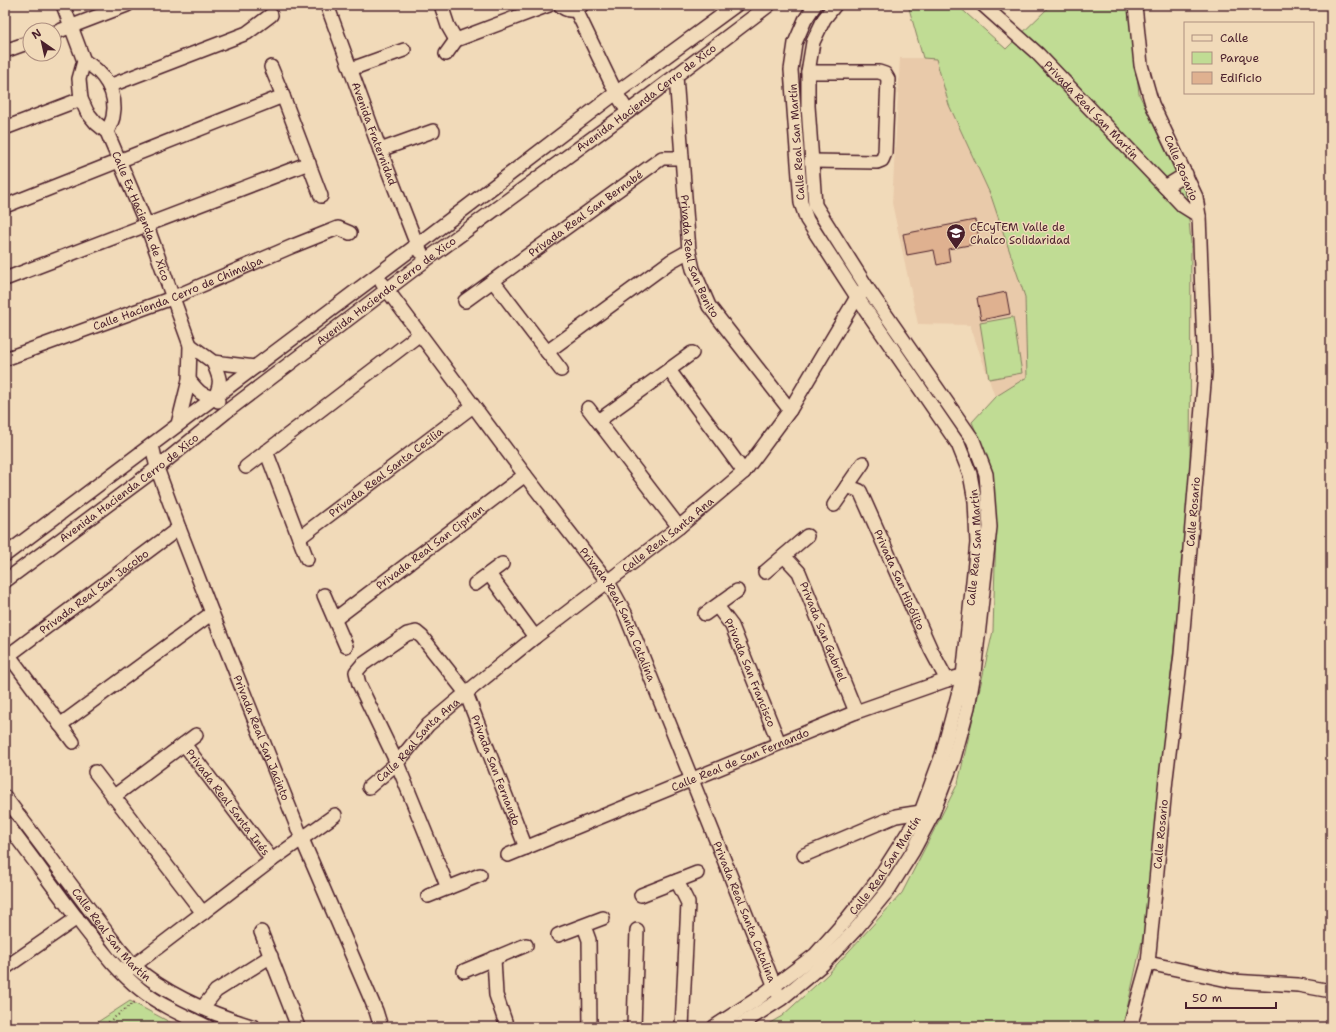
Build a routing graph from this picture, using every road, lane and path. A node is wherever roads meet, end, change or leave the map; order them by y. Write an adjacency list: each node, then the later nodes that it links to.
1 (63, 5): 15 (street)
2 (127, 5): 15 (street)
3 (327, 5): 24 (street, Avenida Fraternidad)
4 (441, 5): 17 (street)
5 (549, 5): 17 (street)
6 (560, 5): 13 (street)
7 (736, 5): 28 (street, Avenida Hacienda Cerro de Xico)
8 (769, 5): 26 (street, Avenida Hacienda Cerro de Xico)
9 (814, 5): 55 (street, Calle Real San Martín)
10 (835, 5): 25 (street, Calle Real San Martín)
11 (983, 5): 41 (street, Privada Real San Martín)
12 (1136, 5): 40 (street, Calle Rosario)
13 (579, 7): 28 (street)
14 (271, 15): 27 (street)
15 (72, 27): 16 (street); 22 (street)
16 (62, 30)
17 (456, 40): 21 (street)
18 (22, 45): 20 (street)
19 (404, 50): 24 (street)
20 (5, 51)
21 (446, 54)
22 (84, 61): 27 (street); 30 (street, Calle Ex Hacienda de Xico)
23 (271, 67): 29 (street)
24 (351, 69): 35 (street, Avenida Fraternidad)
25 (808, 72): 38 (street, Calle Real San Martín); 38 (street)
26 (676, 76): 31 (street, Avenida Hacienda Cerro de Xico); 36 (street, Privada Real San Benito)
27 (109, 86): 34 (street)
28 (616, 93): 31 (street); 47 (street, Avenida Hacienda Cerro de Xico)
29 (283, 96): 37 (street); 39 (street)
30 (81, 98): 32 (street); 34 (street, Calle Ex Hacienda de Xico)
31 (628, 112): 49 (street, Avenida Hacienda Cerro de Xico)
32 (5, 128)
33 (433, 131): 35 (street)
34 (107, 132): 37 (street, Calle Ex Hacienda de Xico)
35 (380, 150): 47 (street, Avenida Fraternidad)
36 (681, 158): 48 (street, Privada Real San Benito); 52 (street, Privada Real San Bernabé)
37 (119, 161): 43 (street); 45 (street, Calle Ex Hacienda de Xico)
38 (811, 161): 53 (street, Calle Real San Martín)
39 (309, 164): 42 (street); 45 (street)
40 (1186, 174): 41 (street); 44 (street, Calle Rosario)
41 (1165, 187): 44 (street, Privada Real San Martín)
42 (321, 196)
43 (5, 206)
44 (1199, 216): 145 (street, Calle Rosario)
45 (147, 226): 51 (street); 56 (street, Calle Ex Hacienda de Xico)
46 (350, 233): 56 (street, Calle Hacienda Cerro de Chimalpa)
47 (417, 245): 49 (street, Avenida Fraternidad); 50 (street, Avenida Hacienda Cerro de Xico)
48 (690, 251): 60 (street); 71 (street, Privada Real San Benito)
49 (426, 260): 54 (street, Avenida Hacienda Cerro de Xico)
50 (376, 275): 54 (street, Privada Real Santa Catalina); 64 (street, Avenida Hacienda Cerro de Xico)
51 (5, 279)
52 (493, 281): 57 (street, Privada Real San Bernabé); 60 (street)
53 (868, 289): 55 (street, Calle Real Santa Ana); 106 (street, Calle Real San Martín)
54 (387, 290): 58 (street, Privada Real Santa Catalina); 72 (street, Avenida Hacienda Cerro de Xico)
55 (857, 297): 71 (street, Calle Real Santa Ana); 106 (street, Calle Real San Martín)
56 (172, 298): 59 (street, Calle Ex Hacienda de Xico); 62 (street, Calle Hacienda Cerro de Chimalpa)
57 (464, 301)
58 (420, 334): 69 (street, Privada Real Santa Catalina); 76 (street)
59 (190, 345): 63 (street); 67 (street, Calle Ex Hacienda de Xico)
60 (547, 352): 65 (street)
61 (692, 353): 66 (street)
62 (5, 359)
63 (213, 362): 64 (street); 68 (street)
64 (255, 367): 68 (street, Avenida Hacienda Cerro de Xico)
65 (561, 370)
66 (669, 370): 73 (street); 80 (street)
67 (190, 380): 68 (street); 74 (street, Calle Ex Hacienda de Xico)
68 (215, 398): 72 (street); 74 (street, Avenida Hacienda Cerro de Xico)
69 (473, 406): 81 (street, Privada Real Santa Catalina); 87 (street, Privada Real Santa Cecilia)
70 (588, 408): 73 (street)
71 (790, 410): 80 (street, Calle Real Santa Ana)
72 (226, 412): 79 (street, Avenida Hacienda Cerro de Xico)
73 (598, 421): 85 (street)
74 (178, 424): 75 (street, Avenida Hacienda Cerro de Xico)
75 (152, 445): 79 (street, Privada Real San Jacinto); 88 (street, Avenida Hacienda Cerro de Xico)
76 (266, 451): 78 (street); 87 (street)
77 (863, 463): 82 (street)
78 (246, 467)
79 (157, 468): 84 (street, Privada Real San Jacinto); 94 (street, Avenida Hacienda Cerro de Xico)
80 (744, 472): 85 (street, Calle Real Santa Ana)
81 (525, 475): 95 (street, Privada Real Santa Catalina); 102 (street, Privada Real San Ciprian)
82 (847, 486): 83 (street); 107 (street, Privada San Hipólito)
83 (834, 505)
84 (179, 528): 100 (street, Privada Real San Jacinto); 105 (street, Privada Real San Jacobo)
85 (679, 528): 95 (street, Calle Real Santa Ana)
86 (807, 536): 89 (street)
87 (299, 538): 90 (street)
88 (5, 555)
89 (784, 556): 92 (street); 109 (street, Privada San Gabriel)
90 (307, 559)
91 (502, 564): 93 (street)
92 (765, 572)
93 (489, 574): 96 (street); 103 (street)
94 (5, 581)
95 (608, 582): 103 (street, Calle Real Santa Ana); 117 (street, Privada Real Santa Catalina)
96 (475, 584)
97 (737, 591): 99 (street)
98 (324, 594): 102 (street)
99 (717, 606): 101 (street); 113 (street, Privada San Francisco)
100 (212, 613): 110 (street); 124 (street, Privada Real San Jacinto)
101 (705, 614)
102 (335, 620): 104 (street)
103 (535, 637): 108 (street, Calle Real Santa Ana)
104 (346, 646)
105 (7, 653): 110 (street, Privada Real San Jacobo)
106 (969, 674): 107 (street, Calle Real de San Fernando); 121 (street, Calle Real San Martín); 153 (street, Calle Real San Martín)
107 (947, 680): 109 (street, Calle Real de San Fernando)
108 (466, 692): 115 (street, Calle Real Santa Ana); 115 (street, Privada San Fernando); 125 (street, Privada San Fernando)
109 (856, 712): 113 (street, Calle Real de San Fernando)
110 (60, 725): 112 (street, Privada Real San Jacobo)
111 (196, 735): 114 (street)
112 (73, 742)
113 (779, 743): 117 (street, Calle Real de San Fernando)
114 (184, 744): 119 (street); 128 (street, Privada Real Santa Inés)
115 (396, 764): 118 (street, Calle Real Santa Ana); 132 (street)
116 (95, 772): 119 (street)
117 (692, 779): 125 (street, Calle Real de San Fernando); 150 (street, Privada Real Santa Catalina)
118 (369, 787)
119 (113, 796): 135 (street)
120 (5, 797): 146 (street, Calle Real San Martín)
121 (921, 812): 127 (street); 150 (street, Calle Real San Martín)
122 (335, 815): 124 (street)
123 (5, 822): 136 (street, Calle Real San Martín)
124 (302, 838): 128 (street); 159 (street, Privada Real San Jacinto)
125 (526, 848): 126 (street, Calle Real de San Fernando)
126 (508, 855)
127 (804, 855)
128 (272, 860): 135 (street)
129 (697, 873): 131 (street)
130 (480, 875): 132 (street)
131 (677, 881): 134 (street); 163 (street)
132 (448, 888): 133 (street)
133 (428, 896)
134 (640, 896)
135 (203, 913): 146 (street)
136 (77, 918): 147 (street); 149 (street, Calle Real San Martín)
137 (603, 918): 138 (street)
138 (584, 926): 141 (street); 161 (street)
139 (638, 930): 162 (street)
140 (261, 932): 143 (street)
141 (558, 935)
142 (526, 945): 144 (street)
143 (271, 956): 154 (street); 158 (street)
144 (494, 958): 148 (street); 160 (street)
145 (1148, 963): 151 (street); 166 (street, Calle Rosario)
146 (134, 966): 149 (street); 154 (street, Calle Real San Martín)
147 (5, 968)
148 (464, 971)
149 (123, 974): 152 (street, Calle Real San Martín)
150 (774, 986): 153 (street, Privada Real Santa Catalina); 164 (street, Calle Real San Martín)
151 (1331, 991)
152 (146, 993): 155 (path); 156 (street, Calle Real San Martín)
153 (780, 999): 165 (street, Calle Real San Martín)
154 (202, 1008): 157 (street, Calle Real San Martín)
155 (102, 1027)
156 (208, 1027)
157 (254, 1027)
158 (298, 1027)
159 (380, 1027)
160 (507, 1027)
161 (590, 1027)
162 (634, 1027)
163 (682, 1027)
164 (714, 1027)
165 (737, 1027)
166 (1130, 1027)

